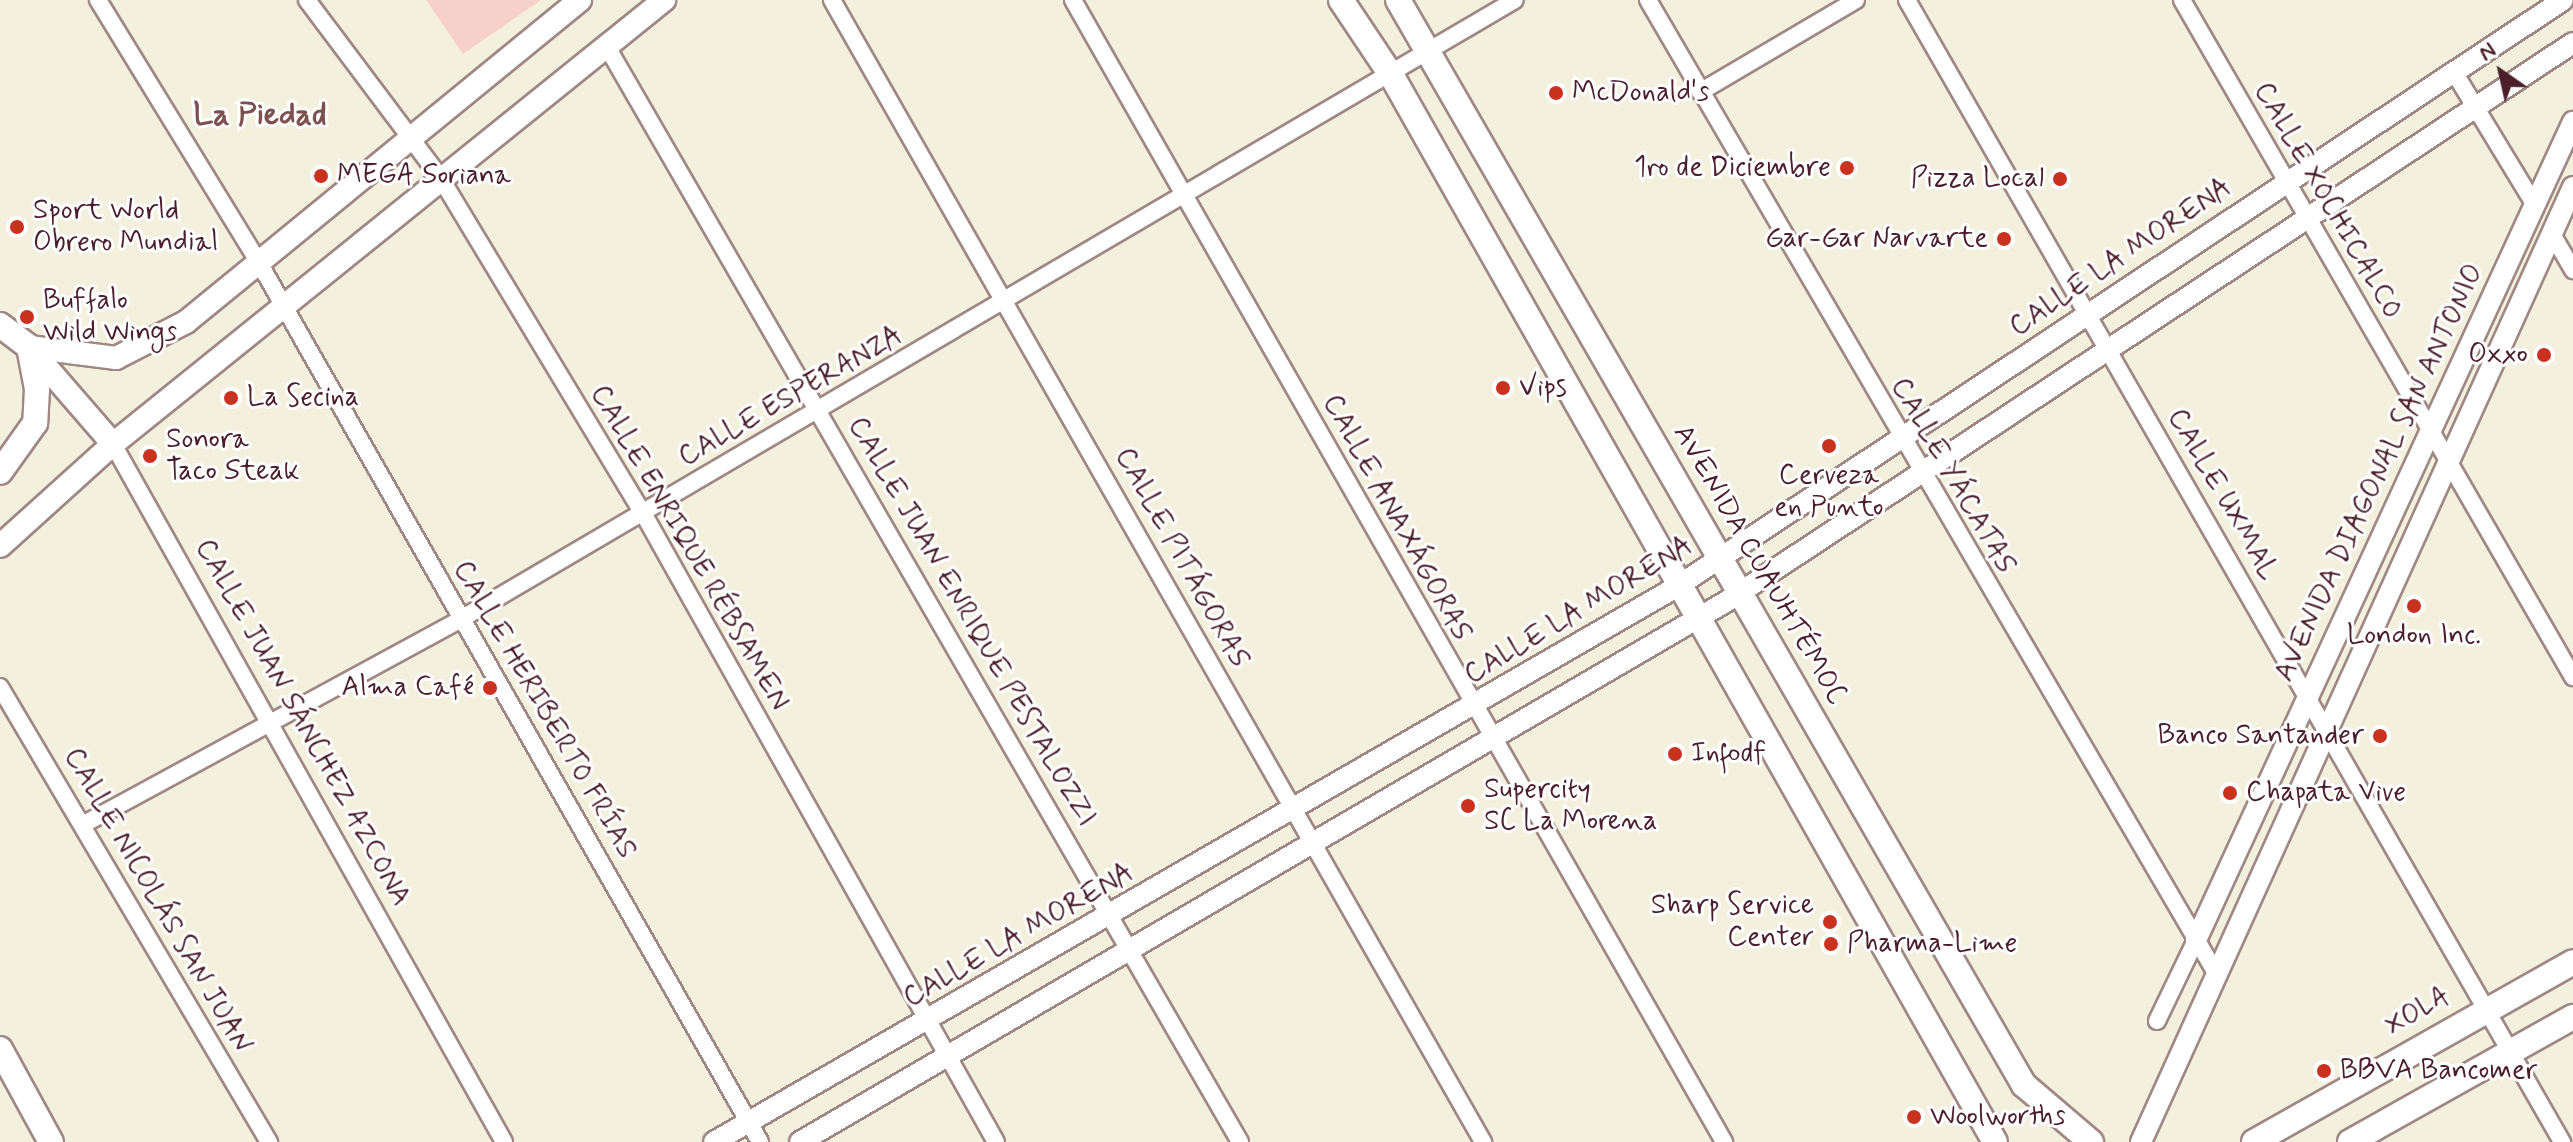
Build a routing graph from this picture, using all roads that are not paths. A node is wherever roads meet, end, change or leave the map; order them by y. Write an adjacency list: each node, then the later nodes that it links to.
1 (98, 0): 31 (street, CALLE HERIBERTO FRÍAS)
2 (307, 0): 23 (street, CALLE ENRIQUE RÉBSAMEN)
3 (664, 0): 16 (main road)
4 (832, 0): 33 (street, CALLE PITÁGORAS)
5 (1073, 0): 27 (street, CALLE ANAXÁGORAS)
6 (1341, 0): 19 (main road)
7 (1398, 0): 17 (main road, AVENIDA CUAUHTÉMOC)
8 (1515, 0): 17 (street, CALLE ESPERANZA)
9 (1648, 0): 20 (street, CALLE YÁCATAS)
10 (1856, 0): 20 (street)
11 (1907, 0): 35 (street, CALLE UXMAL)
12 (2182, 0): 25 (street, CALLE XOCHICALCO)
13 (2563, 0): 18 (street, CALLE LA MORENA)
14 (572, 2): 23 (main road)
15 (2573, 43): 21 (street)
16 (606, 45): 24 (main road); 39 (street, CALLE JUAN ENRIQUE PESTALOZZI)
17 (1430, 55): 19 (street, CALLE ESPERANZA); 48 (main road, AVENIDA CUAUHTÉMOC)
18 (2454, 72): 21 (street); 25 (street, CALLE LA MORENA)
19 (1393, 78): 27 (street, CALLE ESPERANZA); 49 (main road)
20 (1700, 92): 41 (street, CALLE YÁCATAS)
21 (2475, 108): 28 (street); 29 (street)
22 (2573, 122): 28 (street, AVENIDA DIAGONAL SAN ANTONIO)
23 (411, 139): 24 (street, CALLE ENRIQUE RÉBSAMEN); 31 (main road)
24 (440, 177): 34 (main road); 46 (street, CALLE ENRIQUE RÉBSAMEN)
25 (2286, 181): 29 (street, CALLE XOCHICALCO); 35 (street, CALLE LA MORENA)
26 (2573, 187): 30 (street, AVENIDA DIAGONAL SAN ANTONIO)
27 (1187, 197): 33 (street, CALLE ESPERANZA); 56 (street, CALLE ANAXÁGORAS)
28 (2535, 205): 40 (street, AVENIDA DIAGONAL SAN ANTONIO)
29 (2308, 219): 38 (street); 40 (street, CALLE XOCHICALCO)
30 (2552, 234): 32 (street); 43 (street, AVENIDA DIAGONAL SAN ANTONIO)
31 (257, 259): 34 (street, CALLE HERIBERTO FRÍAS); 37 (main road)
32 (2573, 270)
33 (1008, 301): 39 (street, CALLE ESPERANZA); 60 (street, CALLE PITÁGORAS)
34 (282, 305): 42 (main road); 51 (street, CALLE HERIBERTO FRÍAS)
35 (2087, 313): 38 (street, CALLE UXMAL); 41 (street, CALLE LA MORENA)
36 (0, 325): 37 (main road)
37 (29, 347): 42 (main road, CALLE JUAN SÁNCHEZ AZCONA); 44 (main road)
38 (2109, 351): 45 (street); 55 (street, CALLE UXMAL)
39 (821, 410): 46 (street, CALLE ESPERANZA); 63 (street, CALLE JUAN ENRIQUE PESTALOZZI)
40 (2430, 432): 43 (street, CALLE XOCHICALCO); 55 (street, AVENIDA DIAGONAL SAN ANTONIO)
41 (1900, 439): 45 (street, CALLE YÁCATAS); 48 (street, CALLE LA MORENA)
42 (113, 444): 47 (main road); 57 (street, CALLE JUAN SÁNCHEZ AZCONA)
43 (2446, 460): 53 (street, CALLE XOCHICALCO); 58 (street, AVENIDA DIAGONAL SAN ANTONIO)
44 (0, 472)
45 (1921, 476): 50 (street); 64 (street, CALLE YÁCATAS)
46 (643, 513): 51 (street, CALLE ESPERANZA); 71 (street, CALLE ENRIQUE RÉBSAMEN)
47 (0, 546)
48 (1721, 559): 49 (street, CALLE LA MORENA); 50 (main road, AVENIDA CUAUHTÉMOC)
49 (1678, 586): 52 (main road); 56 (street, CALLE LA MORENA)
50 (1740, 593): 52 (street); 87 (main road, AVENIDA CUAUHTÉMOC)
51 (461, 619): 57 (street, CALLE ESPERANZA); 75 (street, CALLE HERIBERTO FRÍAS)
52 (1696, 620): 59 (street); 86 (main road)
53 (2573, 677)
54 (0, 687): 61 (street, CALLE NICOLÁS SAN JUAN)
55 (2308, 696): 58 (street, CALLE UXMAL); 64 (street, AVENIDA DIAGONAL SAN ANTONIO)
56 (1472, 707): 59 (street, CALLE ANAXÁGORAS); 60 (street, CALLE LA MORENA)
57 (268, 725): 61 (street, CALLE ESPERANZA); 78 (street, CALLE JUAN SÁNCHEZ AZCONA)
58 (2328, 729): 67 (street, AVENIDA DIAGONAL SAN ANTONIO); 68 (street, CALLE UXMAL)
59 (1492, 743): 62 (street); 85 (street, CALLE ANAXÁGORAS)
60 (1290, 810): 62 (street, CALLE PITÁGORAS); 63 (street, CALLE LA MORENA)
61 (84, 824): 77 (street, CALLE NICOLÁS SAN JUAN)
62 (1313, 848): 65 (street); 84 (street, CALLE PITÁGORAS)
63 (1108, 917): 65 (street, CALLE JUAN ENRIQUE PESTALOZZI); 71 (street, CALLE LA MORENA)
64 (2196, 940): 67 (street, CALLE YÁCATAS); 70 (street, AVENIDA DIAGONAL SAN ANTONIO)
65 (1129, 954): 74 (street); 83 (street, CALLE JUAN ENRIQUE PESTALOZZI)
66 (2573, 962): 68 (main road, XOLA)
67 (2217, 975): 88 (street, AVENIDA DIAGONAL SAN ANTONIO)
68 (2486, 1007): 73 (street, CALLE UXMAL); 89 (main road, XOLA)
69 (2573, 1017): 73 (main road)
70 (2157, 1021)
71 (928, 1022): 74 (street, CALLE ENRIQUE RÉBSAMEN); 75 (street, CALLE LA MORENA)
72 (0, 1049): 76 (main road)
73 (2511, 1051): 90 (main road); 91 (street, CALLE UXMAL)
74 (948, 1058): 81 (street); 82 (street, CALLE ENRIQUE RÉBSAMEN)
75 (749, 1123): 79 (street, CALLE LA MORENA); 80 (street, CALLE HERIBERTO FRÍAS)
76 (51, 1142)
77 (269, 1142)
78 (504, 1142)
79 (714, 1142)
80 (760, 1142)
81 (800, 1142)
82 (996, 1142)
83 (1240, 1142)
84 (1483, 1142)
85 (1724, 1142)
86 (1995, 1142)
87 (2091, 1142)
88 (2141, 1142)
89 (2254, 1142)
90 (2350, 1142)
91 (2562, 1142)

